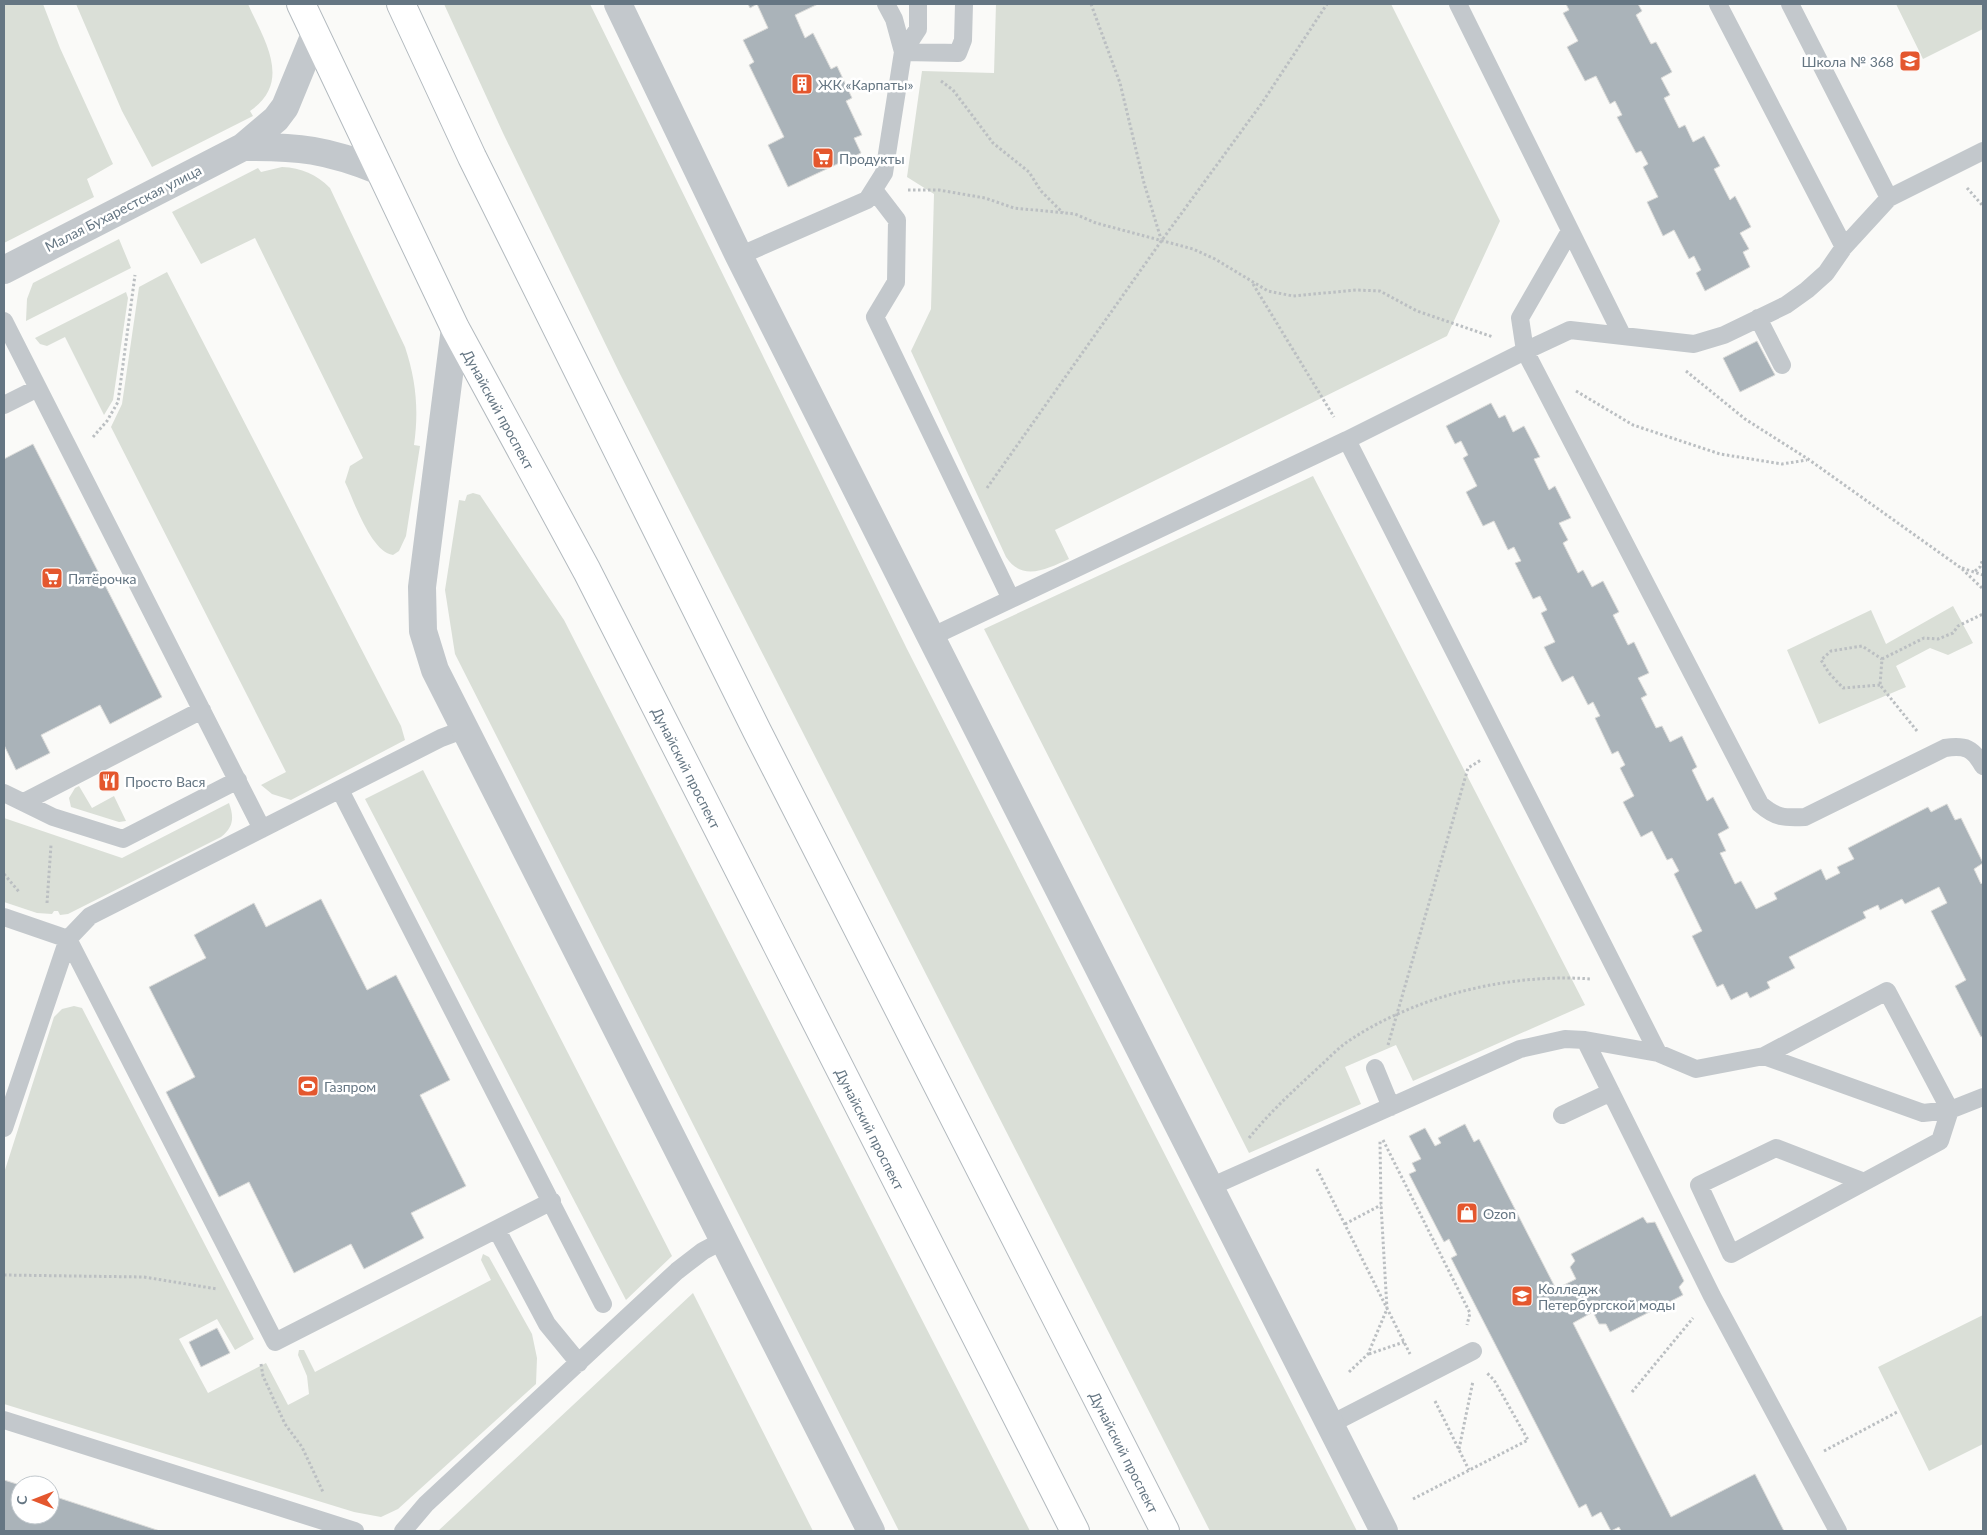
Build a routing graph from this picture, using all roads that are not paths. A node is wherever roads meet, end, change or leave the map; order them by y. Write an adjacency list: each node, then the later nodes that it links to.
1 (302, 4): 10 (main road, Дунайский проспект)
2 (401, 4): 66 (main road, Дунайский проспект)
3 (618, 4): 19 (street)
4 (886, 4): 11 (lane)
5 (918, 4): 11 (lane)
6 (964, 4): 11 (lane)
7 (1458, 4): 17 (lane)
8 (1718, 4): 18 (lane)
9 (1790, 4): 16 (lane)
10 (315, 34): 12 (street, Малая Бухарестская улица); 14 (main road, Дунайский проспект)
11 (903, 52): 15 (lane)
12 (243, 147): 14 (street, Малая Бухарестская улица); 20 (street, Малая Бухарестская улица)
13 (1983, 151): 16 (lane)
14 (380, 171): 23 (main road, Дунайский проспект)
15 (874, 190): 19 (lane); 30 (lane)
16 (1888, 198): 18 (lane)
17 (1570, 231): 24 (lane); 25 (lane)
18 (1844, 247): 21 (lane)
19 (739, 256): 31 (street)
20 (4, 270)
21 (1758, 318): 24 (lane); 26 (lane)
22 (4, 321): 27 (lane)
23 (455, 328): 33 (street); 65 (main road, Дунайский проспект)
24 (1622, 335): 25 (lane)
25 (1525, 351): 29 (lane); 34 (lane)
26 (1782, 365)
27 (38, 388): 28 (lane); 32 (lane)
28 (4, 405)
29 (1348, 440): 30 (lane); 43 (lane)
30 (1011, 600): 31 (lane)
31 (930, 637): 53 (street)
32 (202, 710): 35 (lane); 38 (lane)
33 (464, 729): 36 (lane); 56 (street)
34 (1983, 766)
35 (238, 780): 38 (lane); 39 (lane)
36 (340, 790): 39 (lane); 54 (lane)
37 (4, 793): 38 (lane)
38 (24, 802)
39 (262, 829): 41 (lane)
40 (4, 918): 41 (lane)
41 (68, 939): 51 (lane); 55 (lane)
42 (1585, 1040): 43 (lane); 46 (lane); 48 (lane)
43 (1658, 1053): 44 (lane)
44 (1764, 1056): 49 (lane); 49 (lane)
45 (1375, 1068): 48 (lane)
46 (1611, 1092): 50 (lane); 68 (lane)
47 (1983, 1096): 49 (lane)
48 (1391, 1107): 53 (lane)
49 (1950, 1110): 52 (lane)
50 (1562, 1115)
51 (4, 1128)
52 (1864, 1182): 52 (lane)
53 (1208, 1188): 61 (street)
54 (552, 1201): 55 (lane); 57 (lane)
55 (497, 1230): 59 (lane)
56 (724, 1240): 59 (lane); 64 (street)
57 (603, 1304)
58 (1473, 1352): 61 (lane)
59 (580, 1363): 63 (lane)
60 (4, 1420): 62 (lane)
61 (1329, 1425): 67 (street)
62 (355, 1531)
63 (402, 1531)
64 (871, 1531)
65 (1074, 1531)
66 (1165, 1531)
67 (1384, 1531)
68 (1838, 1531)

